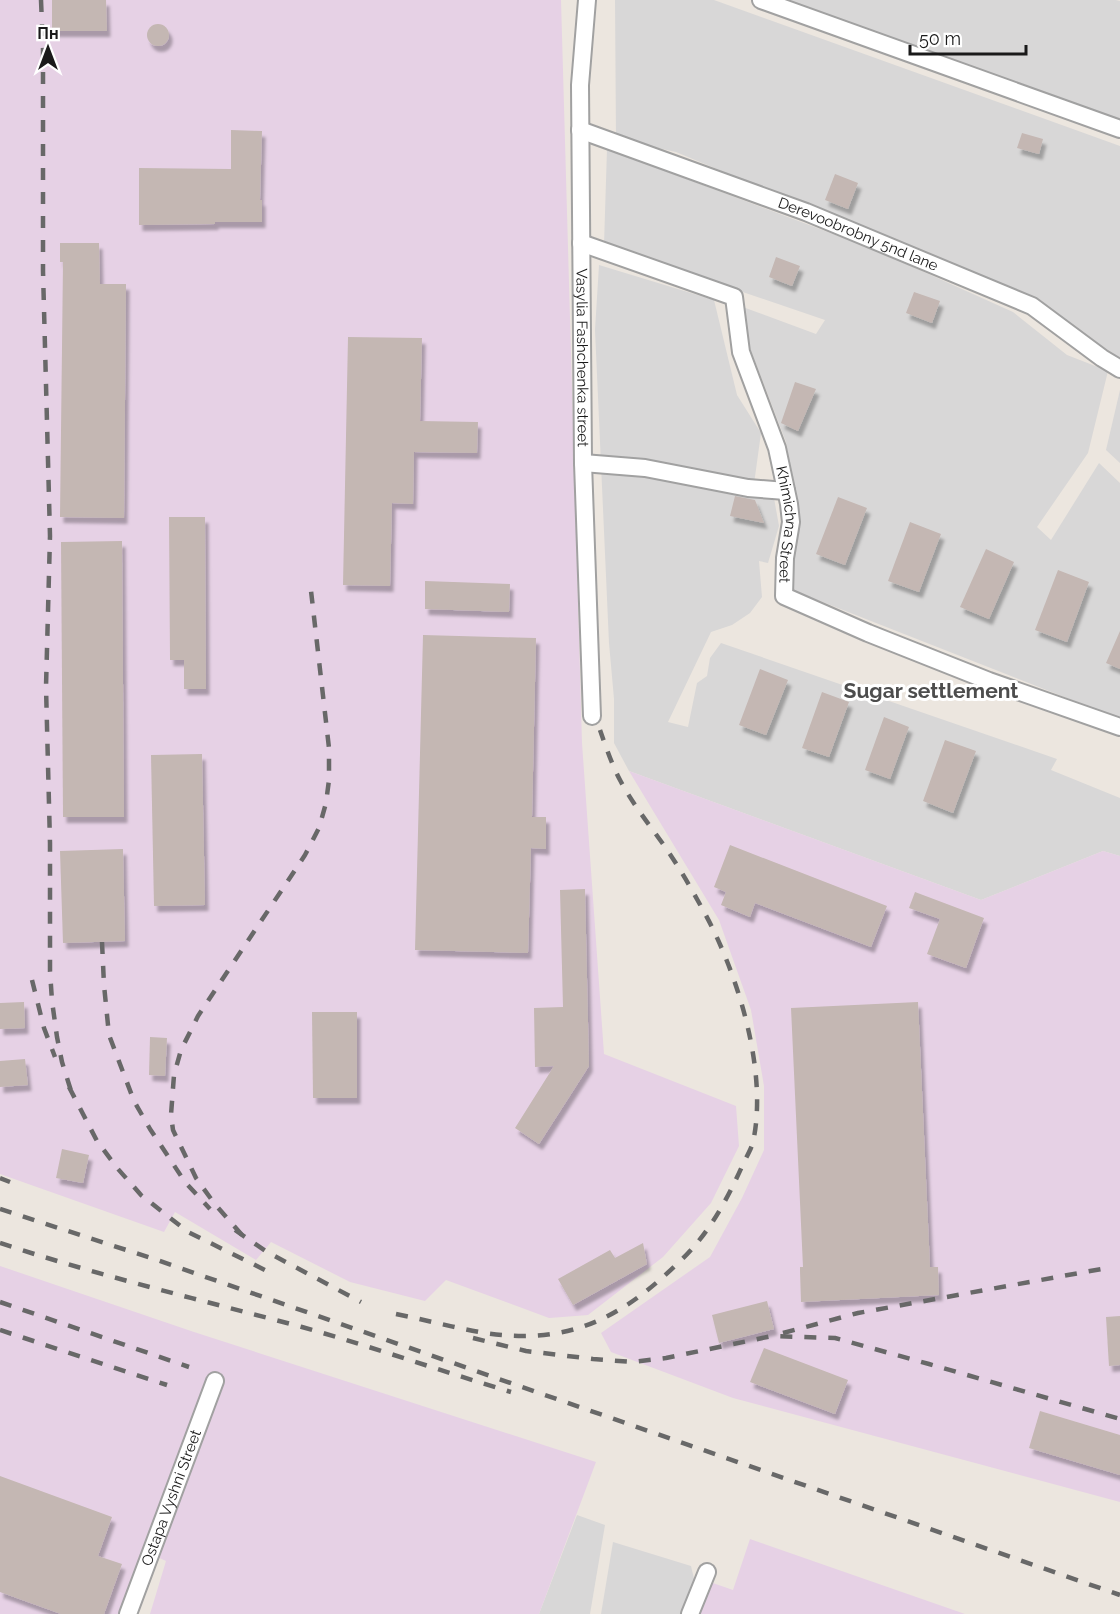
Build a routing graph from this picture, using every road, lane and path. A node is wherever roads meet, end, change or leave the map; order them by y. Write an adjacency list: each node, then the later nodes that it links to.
1 (588, 0): 4 (street, Vasylia Fashchenka street)
2 (761, 0): 3 (street)
3 (1120, 129)
4 (580, 130): 5 (street, Vasylia Fashchenka street); 6 (street, Derevoobrobny 5nd lane)
5 (582, 243): 7 (street, Vasylia Fashchenka street); 8 (street, Khimichna Street)
6 (1120, 369)
7 (584, 463): 8 (street); 9 (street, Vasylia Fashchenka street)
8 (786, 491): 10 (street, Khimichna Street)
9 (592, 716)
10 (1120, 727)
11 (214, 1381): 13 (street, Ostapa Vyshni Street)
12 (707, 1572): 14 (street)
13 (128, 1614)
14 (690, 1614)

